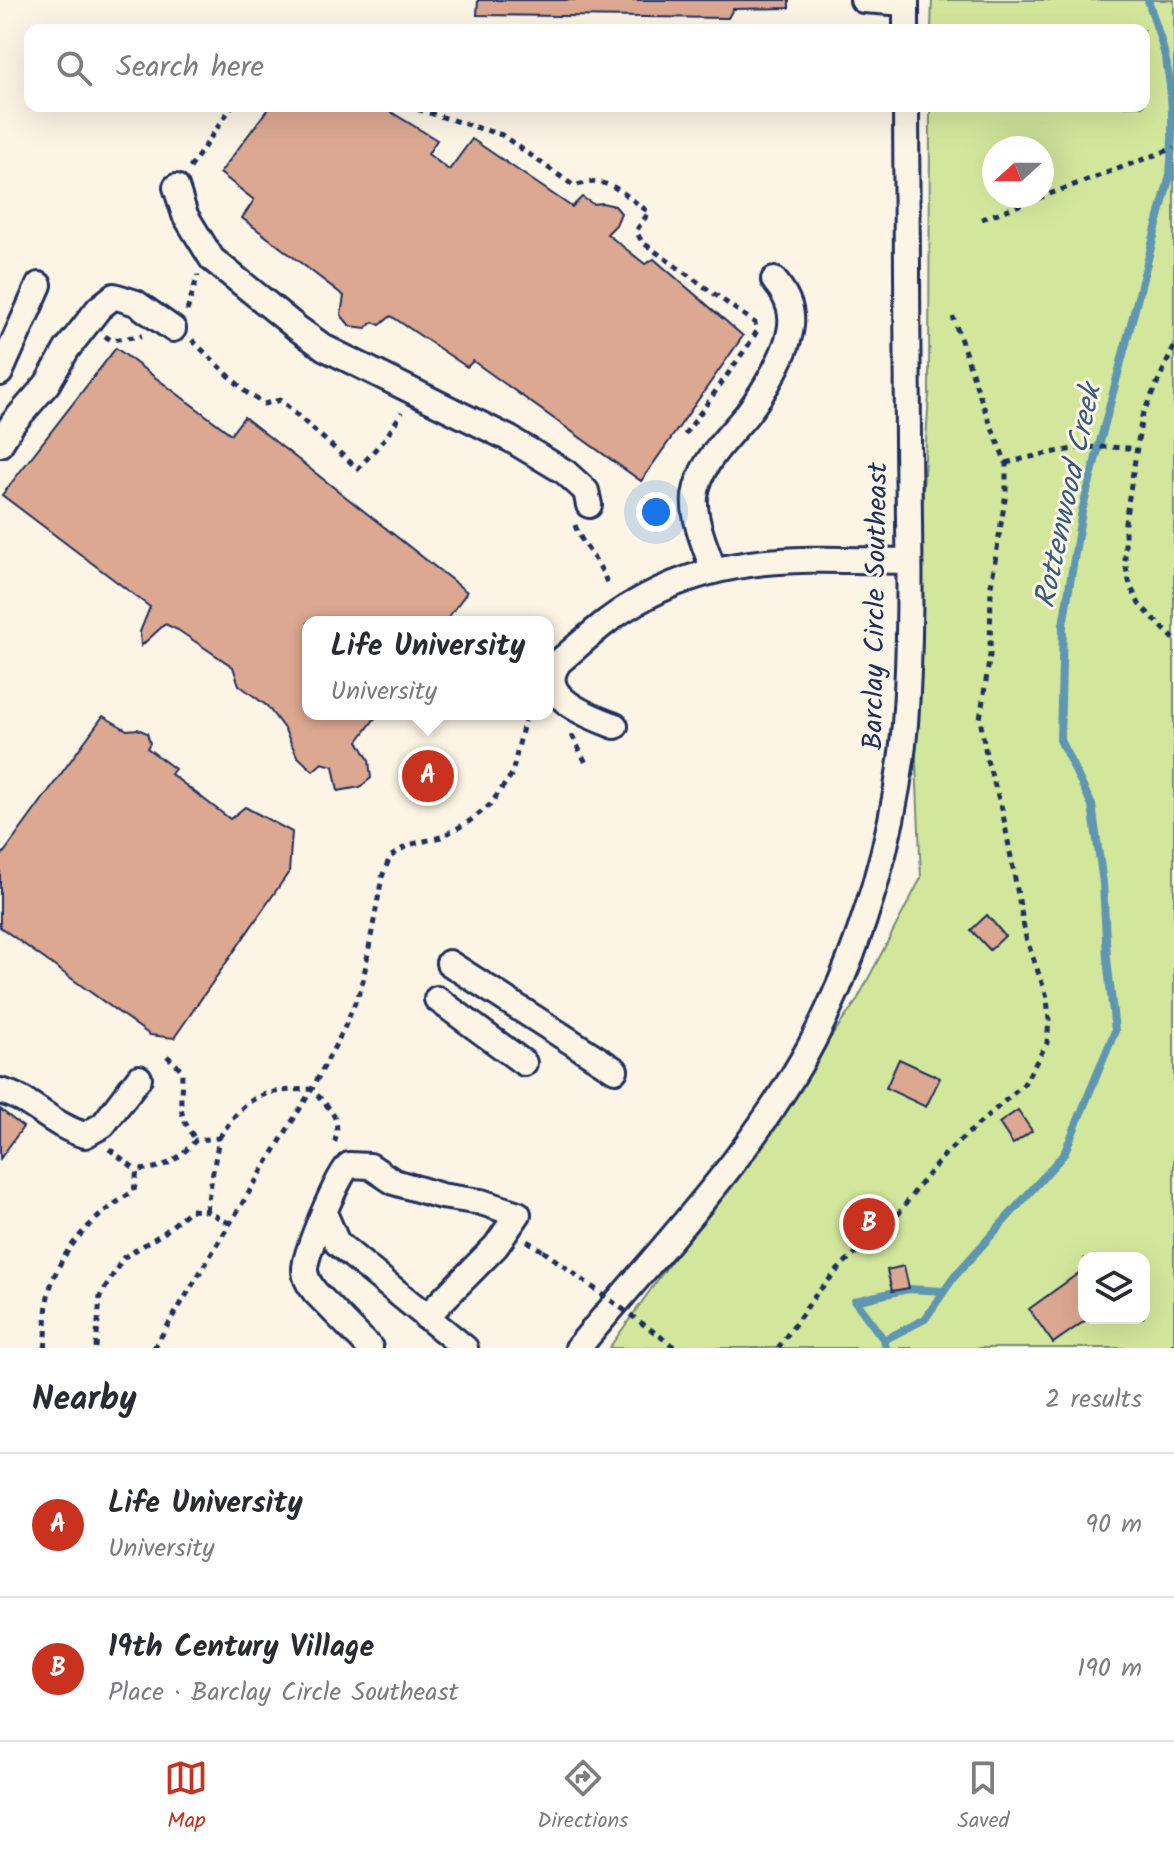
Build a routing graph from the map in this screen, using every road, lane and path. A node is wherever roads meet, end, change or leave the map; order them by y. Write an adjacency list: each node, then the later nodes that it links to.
1 (863, 0): 2 (street)
2 (906, 1): 3 (street)
3 (906, 24)
4 (228, 112): 8 (path)
5 (426, 112): 19 (path)
6 (906, 112): 25 (street, Barclay Circle Southeast)
7 (1174, 148): 9 (path)
8 (176, 187): 10 (street)
9 (982, 219)
10 (212, 259): 15 (path); 18 (street)
11 (774, 280): 26 (street)
12 (39, 285): 17 (street)
13 (953, 317): 22 (path)
14 (86, 326): 15 (path); 15 (street); 20 (street)
15 (176, 330): 18 (path)
16 (1174, 346): 21 (path)
17 (0, 373)
18 (415, 391): 23 (street)
19 (684, 436)
20 (0, 444)
21 (1136, 449): 22 (path); 28 (path)
22 (1006, 463): 58 (path)
23 (589, 505)
24 (588, 553): 27 (path)
25 (909, 561): 26 (street); 56 (street, Barclay Circle Southeast)
26 (713, 569): 29 (street)
27 (607, 584)
28 (1174, 639)
29 (554, 670)
30 (554, 678): 32 (street)
31 (525, 720): 39 (path)
32 (615, 726)
33 (449, 963): 37 (street)
34 (437, 999): 36 (street)
35 (167, 1056): 42 (path)
36 (524, 1063)
37 (615, 1070)
38 (139, 1078): 40 (street)
39 (312, 1089): 41 (path); 44 (path); 48 (path)
40 (0, 1091)
41 (219, 1138): 42 (path); 46 (path)
42 (196, 1140): 45 (path)
43 (105, 1146): 45 (path)
44 (339, 1162): 47 (street); 50 (street)
45 (137, 1170): 51 (path)
46 (206, 1211): 48 (path); 52 (path)
47 (325, 1215): 50 (street); 54 (street)
48 (229, 1223): 53 (path)
49 (543, 1251): 57 (path, bridge)
50 (426, 1317): 55 (street)
51 (45, 1348)
52 (96, 1348)
53 (154, 1348)
54 (370, 1348)
55 (465, 1348)
56 (578, 1348)
57 (676, 1348)
58 (778, 1348)

